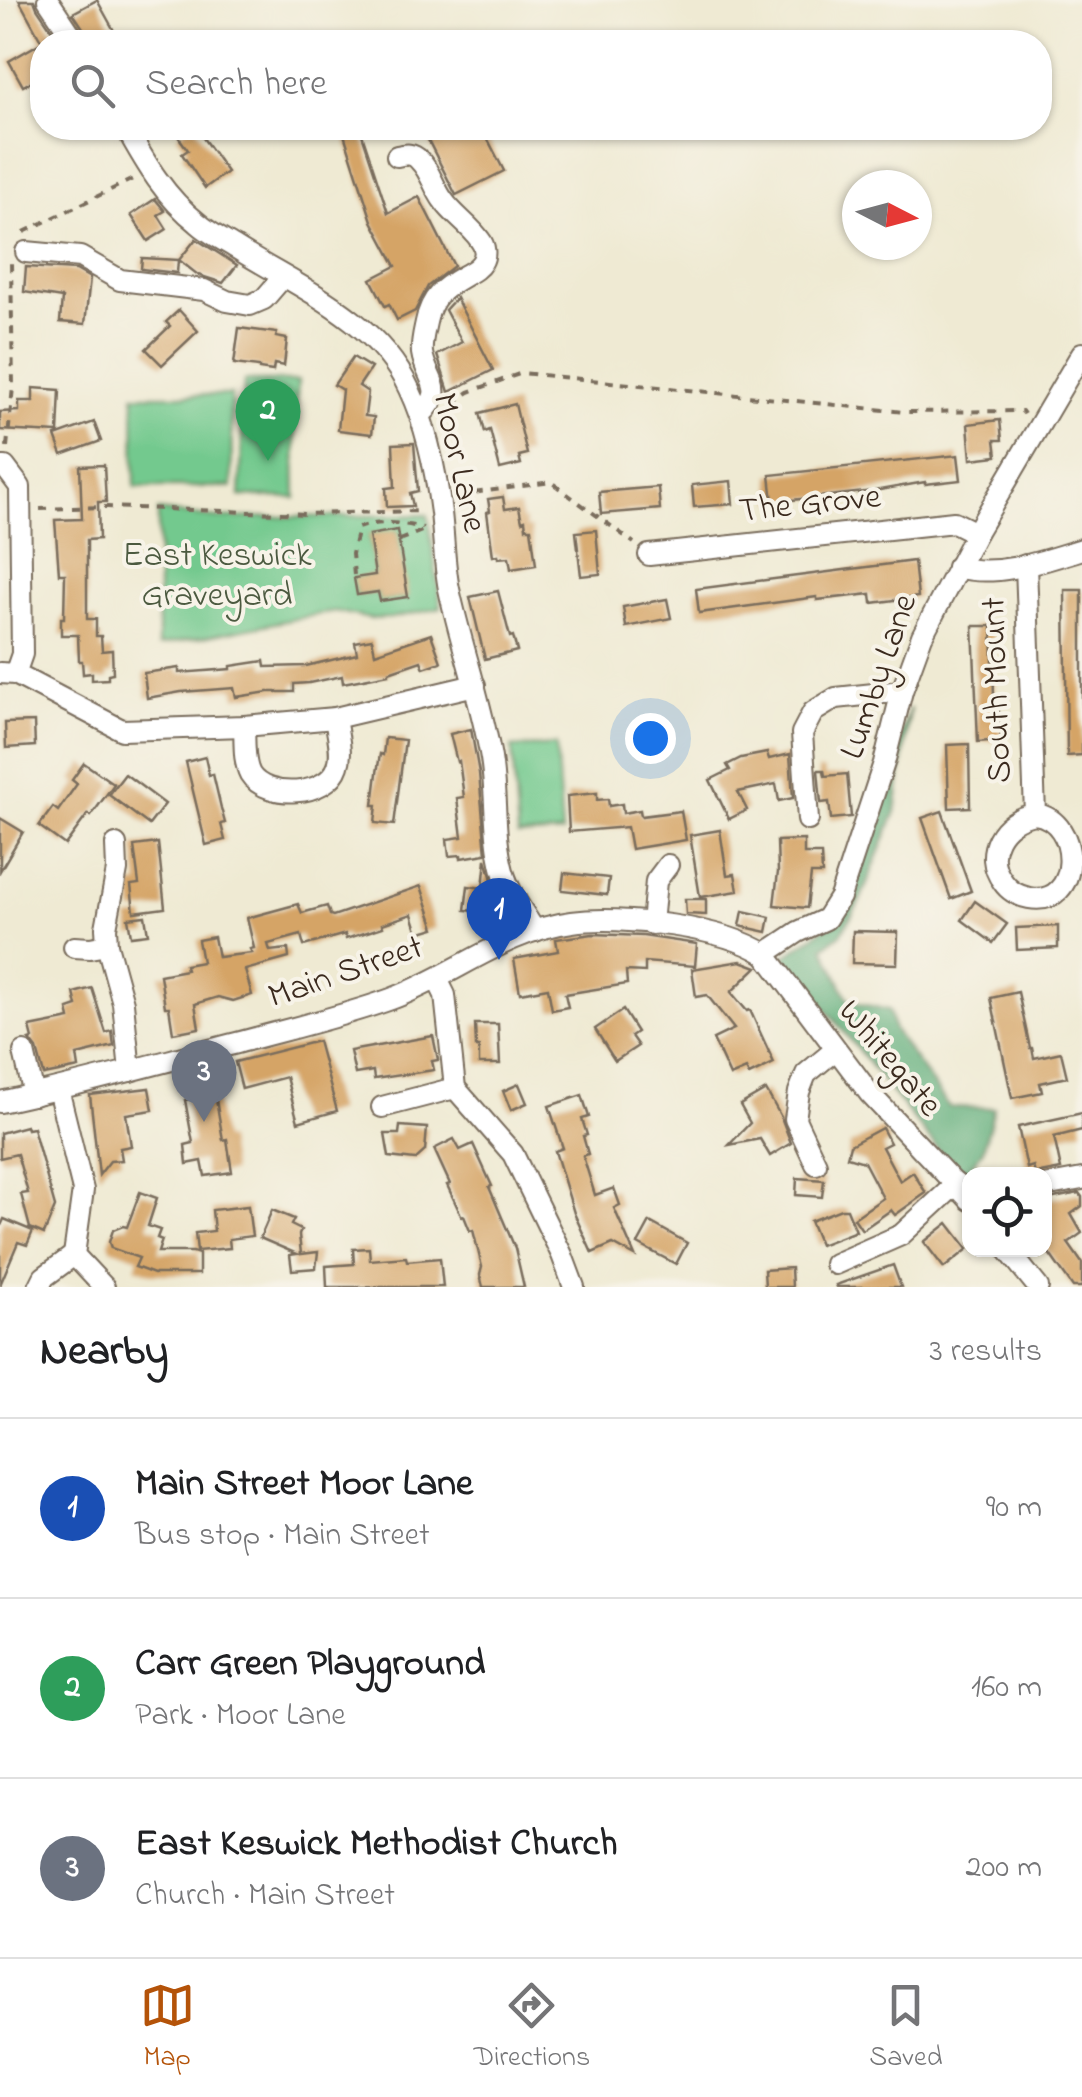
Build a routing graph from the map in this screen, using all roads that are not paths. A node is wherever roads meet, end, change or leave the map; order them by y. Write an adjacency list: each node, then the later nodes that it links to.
1 (48, 0): 2 (street)
2 (68, 30)
3 (133, 140): 6 (street, Moor Lane)
4 (398, 156): 8 (street)
5 (16, 249): 6 (street)
6 (283, 277): 8 (street, Moor Lane)
7 (1082, 352): 10 (street, Lumby Lane)
8 (420, 415): 16 (street, Moor Lane)
9 (2, 467): 15 (street)
10 (976, 532): 12 (street, The Grove); 14 (street, Lumby Lane)
11 (1082, 549): 13 (street)
12 (649, 555)
13 (1026, 565): 14 (street); 20 (street, South Mount)
14 (958, 567): 17 (street, Lumby Lane)
15 (8, 674): 19 (street)
16 (475, 686): 18 (street); 25 (street, Moor Lane)
17 (902, 691): 21 (street); 28 (street, Lumby Lane)
18 (335, 718): 19 (street); 19 (street)
19 (244, 726)
20 (1035, 814): 20 (street, South Mount)
21 (808, 820)
22 (116, 845): 26 (street)
23 (668, 866): 24 (street)
24 (652, 924): 25 (street, Main Street); 28 (street, Main Street)
25 (535, 931): 29 (street, Main Street)
26 (106, 945): 27 (street); 32 (street)
27 (74, 946)
28 (765, 954): 30 (street, Whitegate)
29 (437, 979): 32 (street, Main Street); 33 (street)
30 (834, 1050): 38 (street); 41 (street, Whitegate)
31 (24, 1052): 35 (street)
32 (130, 1071): 34 (street, Main Street)
33 (455, 1088): 37 (street); 48 (street)
34 (58, 1089): 35 (street, Main Street); 43 (street)
35 (34, 1094): 36 (street, Main Street)
36 (0, 1102)
37 (382, 1107)
38 (816, 1164)
39 (1082, 1178): 40 (street)
40 (1052, 1184)
41 (962, 1191)
42 (962, 1193): 45 (street)
43 (74, 1254): 46 (street); 47 (street)
44 (1014, 1257): 49 (street)
45 (835, 1264)
46 (39, 1287)
47 (104, 1287)
48 (574, 1287)
49 (1038, 1287)

